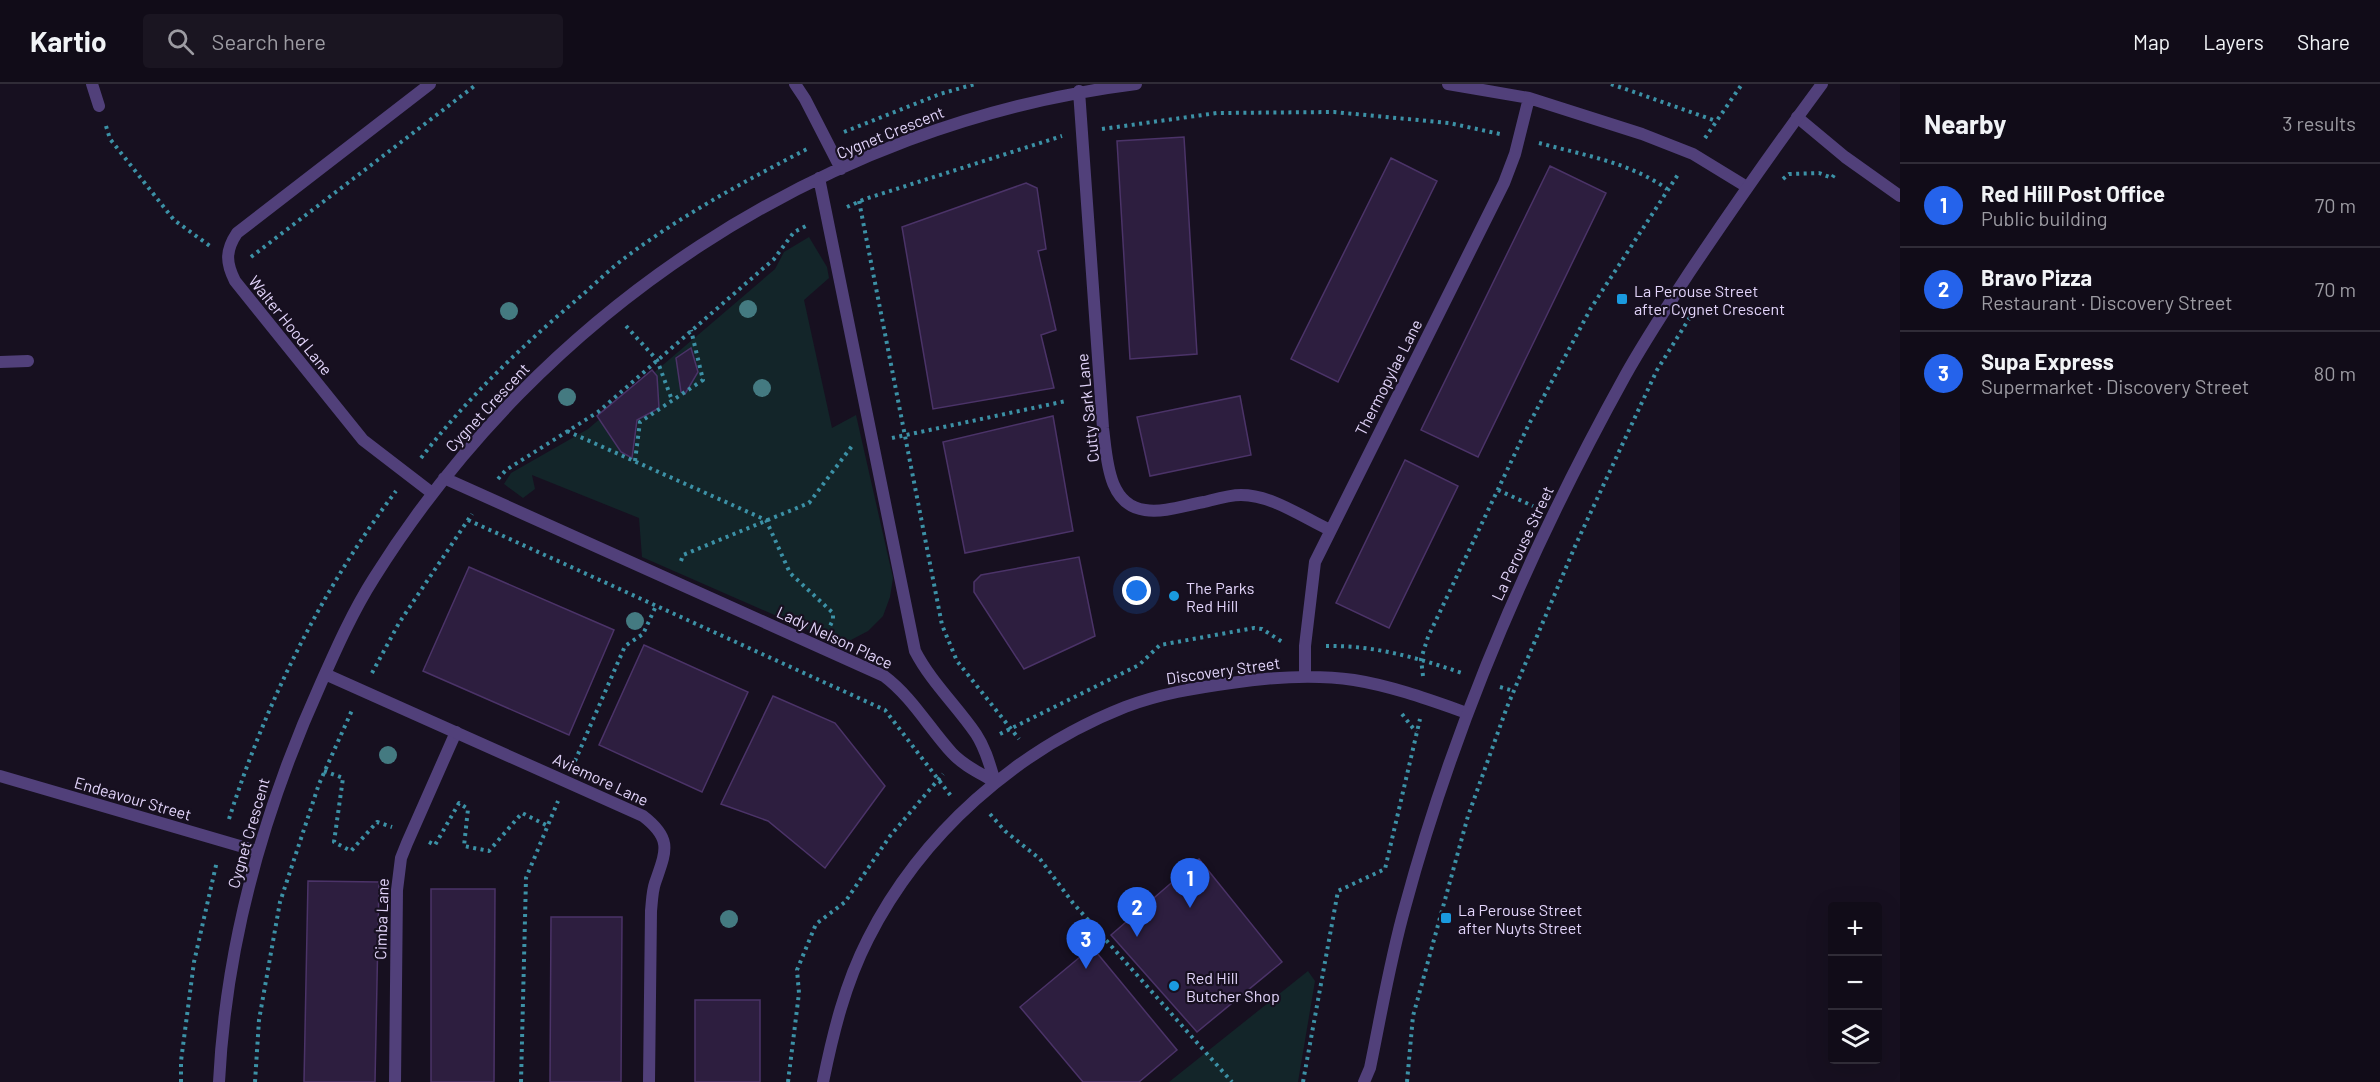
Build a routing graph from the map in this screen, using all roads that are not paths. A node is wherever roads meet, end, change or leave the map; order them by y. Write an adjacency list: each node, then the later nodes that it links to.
1 (92, 84): 9 (street)
2 (430, 84): 18 (street, Walter Hood Lane)
3 (795, 84): 11 (street)
4 (1136, 84): 7 (street, Cygnet Crescent)
5 (1448, 84): 8 (street)
6 (1822, 84): 10 (street, La Perouse Street)
7 (1079, 91): 11 (street, Cygnet Crescent); 19 (street, Cutty Sark Lane)
8 (1528, 98): 13 (street); 19 (street, Thermopylae Lane)
9 (99, 106)
10 (1797, 117): 13 (street, La Perouse Street); 14 (street)
11 (841, 169): 12 (street, Cygnet Crescent)
12 (819, 178): 17 (street, Cygnet Crescent); 25 (street, Lady Nelson Place)
13 (1747, 187): 22 (street, La Perouse Street)
14 (1900, 196)
15 (28, 361): 16 (street)
16 (0, 362)
17 (444, 478): 18 (street, Cygnet Crescent); 25 (street, Lady Nelson Place)
18 (432, 493): 20 (street, Cygnet Crescent)
19 (1330, 530): 21 (street, Thermopylae Lane)
20 (325, 674): 23 (street, Aviemore Lane); 26 (street, Cygnet Crescent)
21 (1305, 676): 22 (street, Discovery Street); 25 (street, Discovery Street)
22 (1467, 713): 27 (street, La Perouse Street)
23 (456, 732): 29 (street, Cimba Lane); 30 (street, Aviemore Lane)
24 (0, 776): 26 (street, Endeavour Street)
25 (995, 782): 31 (street, Discovery Street)
26 (257, 850): 28 (street, Cygnet Crescent)
27 (1370, 1068): 32 (street, La Perouse Street); 33 (street, La Perouse Street)
28 (219, 1082)
29 (395, 1082)
30 (649, 1082)
31 (824, 1082)
32 (1364, 1082)
33 (1372, 1082)

